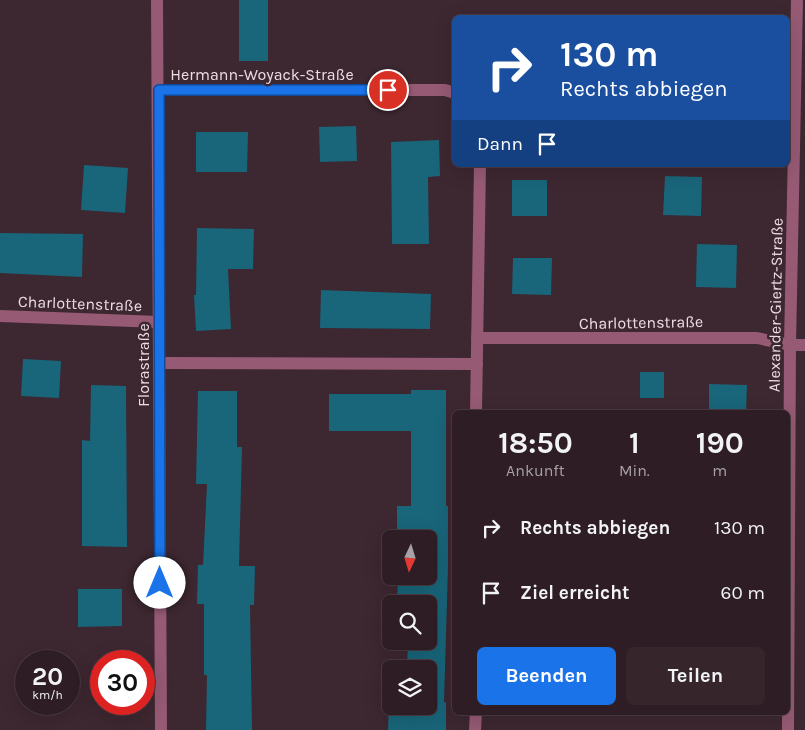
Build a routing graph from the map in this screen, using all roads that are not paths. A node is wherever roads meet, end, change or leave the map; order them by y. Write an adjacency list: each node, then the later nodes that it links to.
1 (157, 0): 3 (street, Florastraße)
2 (797, 0): 9 (street, Alexander-Giertz-Straße)
3 (159, 90): 4 (street, Hermann-Woyack-Straße); 7 (street, Florastraße)
4 (452, 92)
5 (480, 167): 8 (street)
6 (0, 316): 7 (street, Charlottenstraße)
7 (159, 322): 11 (street, Florastraße)
8 (477, 338): 9 (street, Charlottenstraße); 12 (street)
9 (790, 345): 10 (street, Charlottenstraße); 14 (street, Alexander-Giertz-Straße)
10 (805, 345)
11 (159, 363): 12 (street); 17 (street, Florastraße)
12 (477, 364): 13 (street)
13 (476, 410)
14 (790, 410)
15 (476, 715): 18 (street)
16 (788, 715): 19 (street, Alexander-Giertz-Straße)
17 (161, 730)
18 (476, 730)
19 (788, 730)

